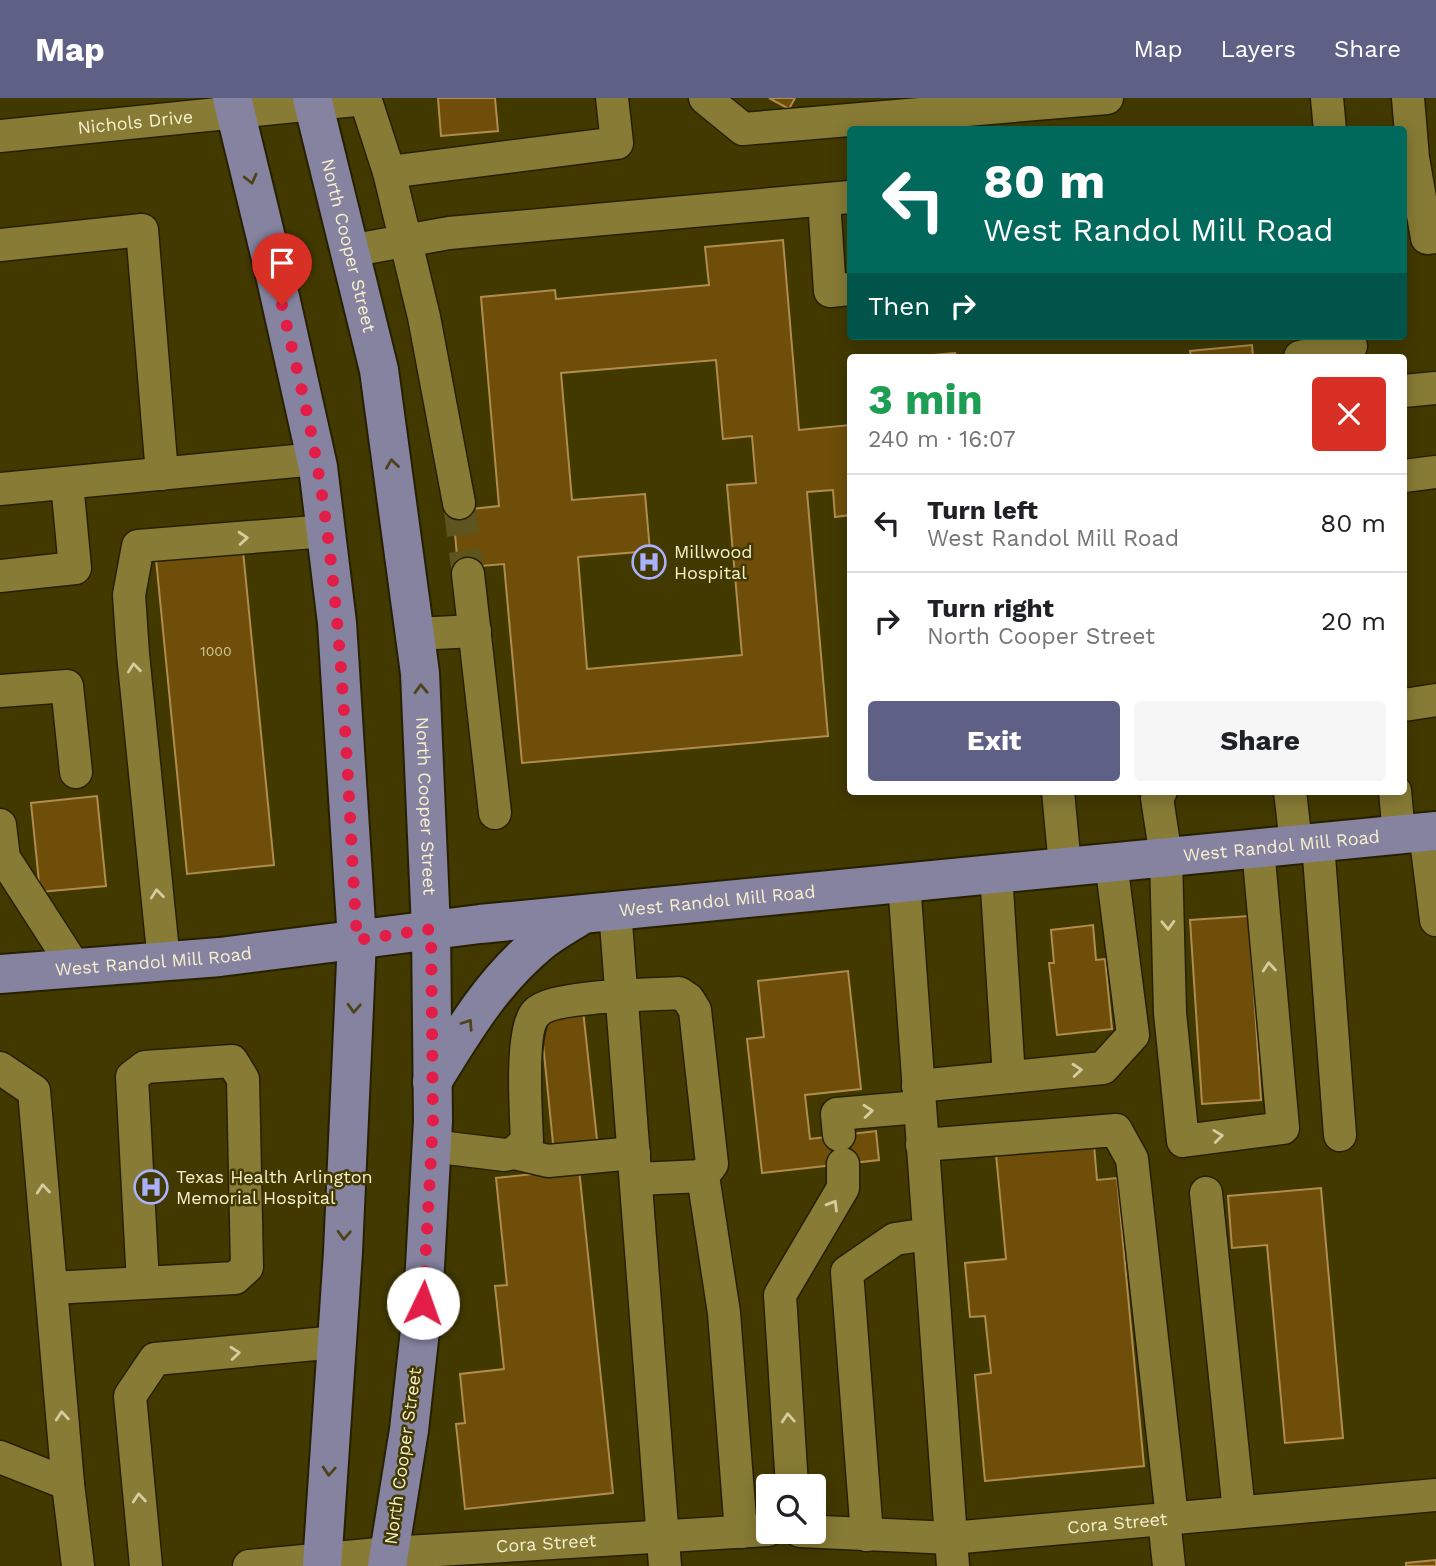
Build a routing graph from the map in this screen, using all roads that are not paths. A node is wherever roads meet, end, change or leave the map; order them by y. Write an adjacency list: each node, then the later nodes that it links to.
1 (365, 98): 7 (street, Nichols Drive); 13 (street)
2 (612, 98): 13 (street)
3 (705, 98): 4 (street)
4 (1107, 98)
5 (1327, 98): 10 (street)
6 (1408, 98): 12 (street)
7 (312, 101): 8 (street, Nichols Drive); 18 (main road, North Cooper Street)
8 (233, 105): 9 (street, Nichols Drive); 24 (main road, one-way to 24)
9 (145, 110): 11 (street, Nichols Drive)
10 (1330, 126)
11 (0, 135)
12 (1417, 157): 15 (street)
13 (389, 172): 16 (street)
14 (837, 199): 16 (street); 19 (street)
15 (1436, 237)
16 (406, 241): 18 (street); 30 (street)
17 (0, 244): 26 (street)
18 (349, 251): 35 (main road, North Cooper Street, one-way to 18)
19 (847, 289)
20 (1351, 346): 21 (street)
21 (1314, 354)
22 (1436, 388): 23 (street)
23 (1407, 391)
24 (316, 459): 26 (street); 31 (main road)
25 (1436, 472): 27 (street)
26 (162, 474): 28 (street)
27 (1407, 476)
28 (66, 483): 29 (street); 33 (street)
29 (0, 489)
30 (460, 503)
31 (327, 531): 57 (main road); 58 (street, one-way to 31)
32 (468, 574): 34 (street)
33 (0, 576)
34 (475, 631): 35 (street); 44 (street)
35 (415, 634): 56 (main road, North Cooper Street, one-way to 35)
36 (0, 691): 39 (street)
37 (1436, 699): 38 (street)
38 (1407, 704)
39 (76, 772)
40 (1058, 795): 51 (street)
41 (1158, 795): 49 (street)
42 (1291, 795): 47 (street)
43 (1397, 795): 45 (street)
44 (495, 813)
45 (1420, 832): 47 (main road, West Randol Mill Road); 55 (street)
46 (0, 834): 59 (street)
47 (1307, 844): 48 (main road, West Randol Mill Road); 66 (street)
48 (1258, 848): 49 (main road, West Randol Mill Road); 49 (street, one-way to 48)
49 (1166, 857): 50 (main road, West Randol Mill Road)
50 (1111, 862): 51 (main road, West Randol Mill Road); 63 (street, one-way to 50)
51 (1065, 866): 52 (main road, West Randol Mill Road)
52 (996, 873): 53 (main road, West Randol Mill Road); 63 (street)
53 (904, 881): 54 (main road, West Randol Mill Road); 65 (street)
54 (599, 912): 56 (main road, West Randol Mill Road); 61 (street); 64 (main road, one-way to 54)
55 (1436, 920)
56 (431, 929): 57 (main road, West Randol Mill Road); 64 (main road, North Cooper Street)
57 (357, 940): 58 (main road, West Randol Mill Road); 76 (main road, one-way to 76)
58 (164, 962): 59 (main road, West Randol Mill Road)
59 (75, 968): 60 (main road, West Randol Mill Road)
60 (0, 974)
61 (622, 997): 69 (street); 70 (street); 71 (street)
62 (0, 1068): 75 (street, one-way to 62)
63 (1009, 1077): 65 (street)
64 (432, 1082): 68 (main road, North Cooper Street)
65 (919, 1096): 67 (street); 78 (street, one-way to 65)
66 (1340, 1135)
67 (922, 1144): 73 (street); 82 (street)
68 (431, 1146): 69 (street); 88 (main road, North Cooper Street)
69 (514, 1153): 70 (street)
70 (635, 1166): 71 (street); 86 (street)
71 (703, 1176): 83 (street)
72 (1206, 1193): 81 (street)
73 (929, 1234): 85 (street); 87 (street)
74 (144, 1283): 74 (street); 75 (street)
75 (52, 1288): 79 (street, one-way to 75)
76 (337, 1342): 89 (main road, one-way to 89); 91 (street, one-way to 76)
77 (0, 1457): 79 (street)
78 (791, 1474)
79 (68, 1484): 90 (street)
80 (1436, 1495): 81 (street, Cora Street)
81 (1239, 1512): 82 (street, Cora Street)
82 (1168, 1518): 87 (street, Cora Street); 93 (street)
83 (755, 1531): 86 (street, Cora Street)
84 (826, 1533): 85 (street, Cora Street)
85 (867, 1535): 87 (street, Cora Street)
86 (665, 1551): 88 (street, Cora Street)
87 (952, 1552)
88 (388, 1560): 89 (street, Cora Street)
89 (322, 1563): 92 (street, Cora Street)
90 (78, 1566)
91 (146, 1566)
92 (249, 1566)
93 (1169, 1566)

